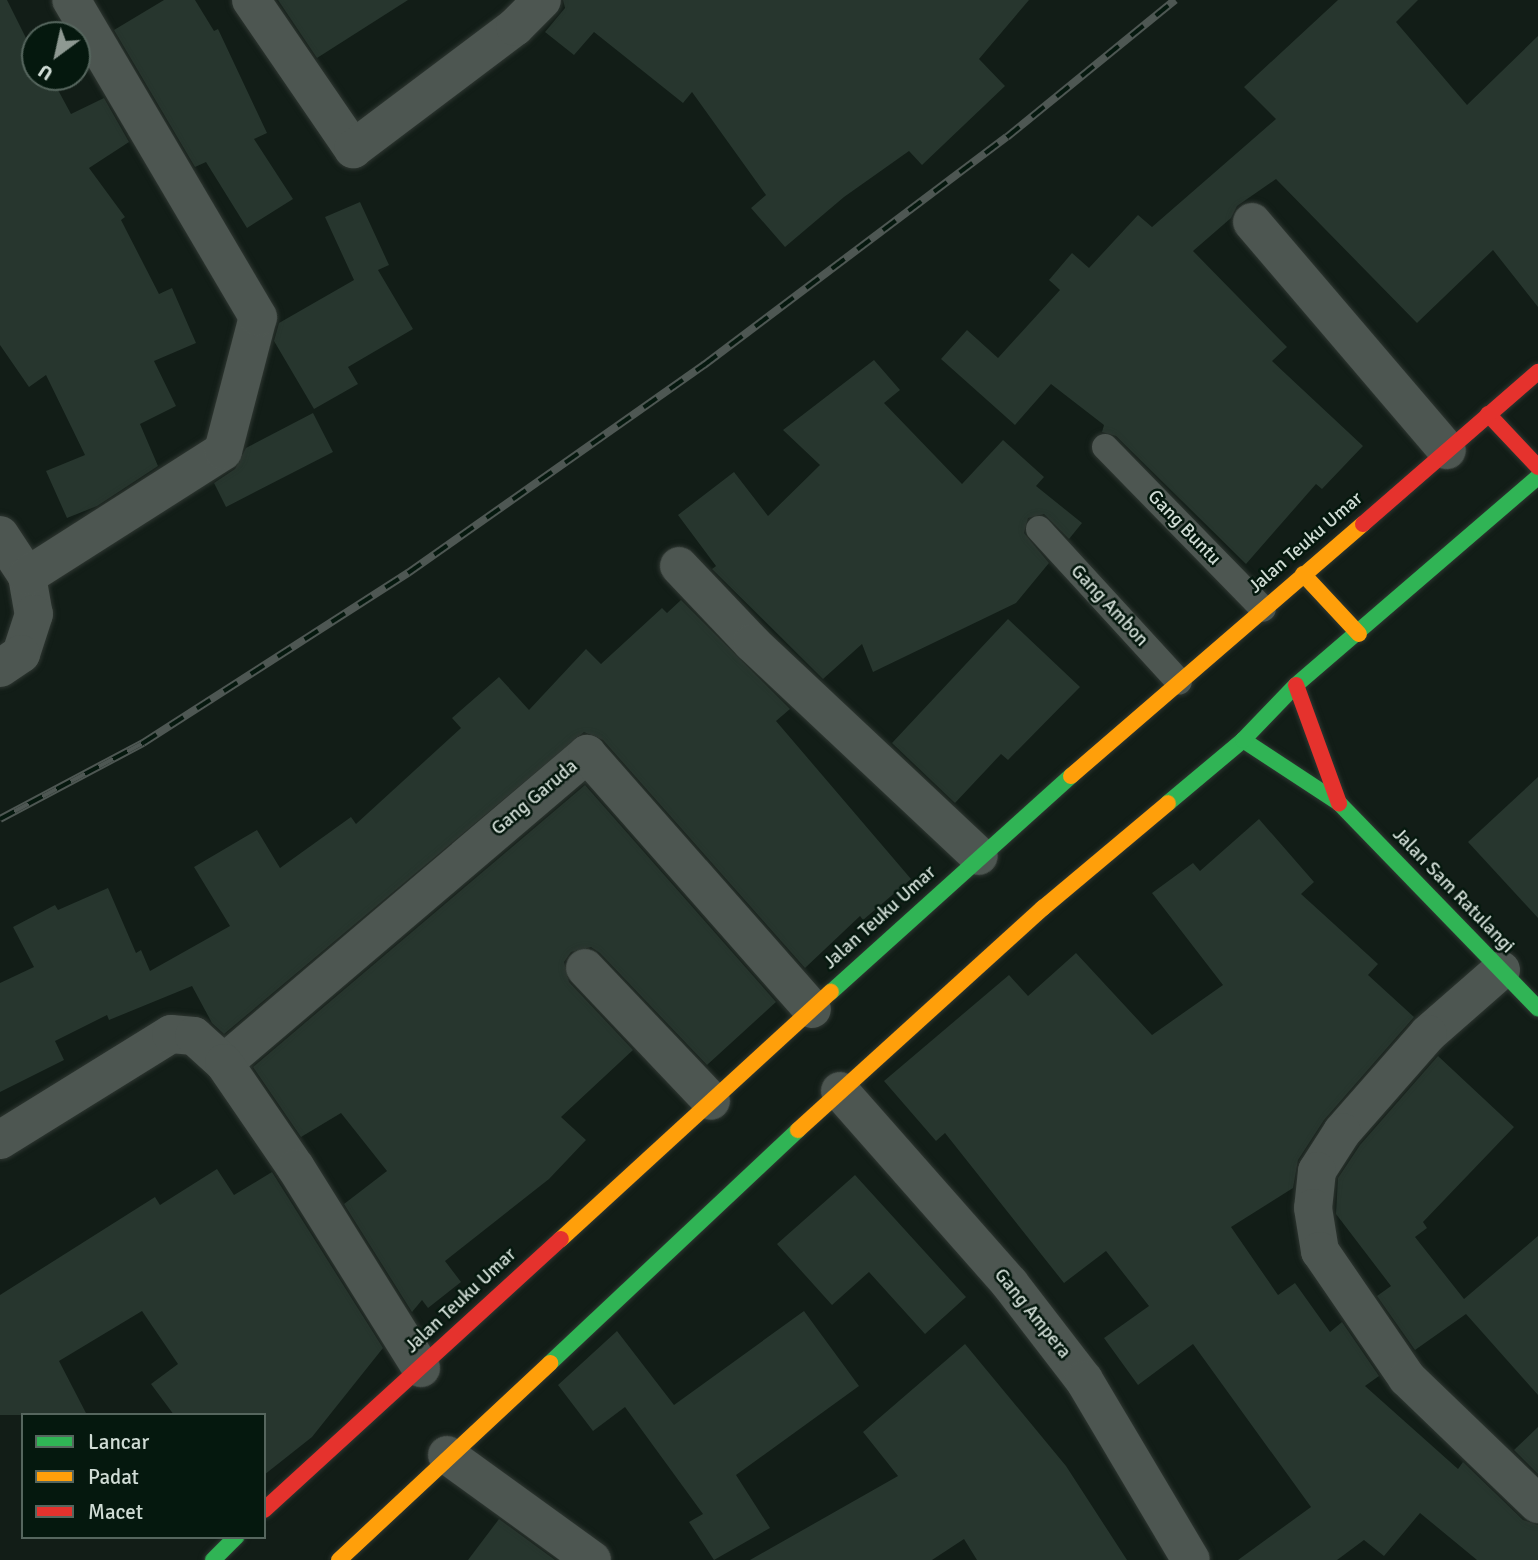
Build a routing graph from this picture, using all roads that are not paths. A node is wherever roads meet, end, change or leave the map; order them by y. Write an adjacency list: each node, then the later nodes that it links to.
1 (71, 0): 15 (street)
2 (251, 0): 3 (street)
3 (542, 0)
4 (1252, 222): 8 (street)
5 (1538, 372): 6 (main road, Jalan Teuku Umar)
6 (1488, 414): 8 (main road, Jalan Teuku Umar); 9 (main road)
7 (1105, 447): 16 (lane, Gang Buntu)
8 (1447, 450): 14 (main road, Jalan Teuku Umar)
9 (1538, 467)
10 (1538, 478): 17 (main road)
11 (1039, 530): 19 (lane, Gang Ambon)
12 (0, 535): 15 (street)
13 (680, 565): 23 (street)
14 (1303, 573): 16 (main road, Jalan Teuku Umar); 17 (main road)
15 (27, 576): 18 (street)
16 (1263, 609): 19 (main road, Jalan Teuku Umar)
17 (1359, 634): 20 (main road)
18 (0, 668)
19 (1179, 682): 23 (main road, Jalan Teuku Umar)
20 (1296, 685): 21 (main road); 22 (main road, Jalan Sam Ratulangi)
21 (1244, 740): 22 (main road, Jalan Sam Ratulangi); 29 (main road)
22 (1339, 803): 25 (main road, Jalan Sam Ratulangi)
23 (979, 856): 27 (main road, Jalan Teuku Umar)
24 (585, 968): 30 (street)
25 (1501, 970): 26 (main road, Jalan Sam Ratulangi); 34 (street)
26 (1538, 1008)
27 (812, 1009): 28 (street, Gang Garuda); 30 (main road, Jalan Teuku Umar)
28 (224, 1063): 31 (street); 32 (street)
29 (840, 1091): 33 (main road); 40 (street, Gang Ampera)
30 (711, 1101): 32 (main road, Jalan Teuku Umar)
31 (0, 1140)
32 (421, 1368): 35 (main road, Jalan Teuku Umar)
33 (447, 1455): 38 (main road); 39 (street)
34 (1538, 1504)
35 (266, 1508)
36 (234, 1539): 37 (main road)
37 (213, 1560)
38 (340, 1560)
39 (592, 1560)
40 (1191, 1560)

